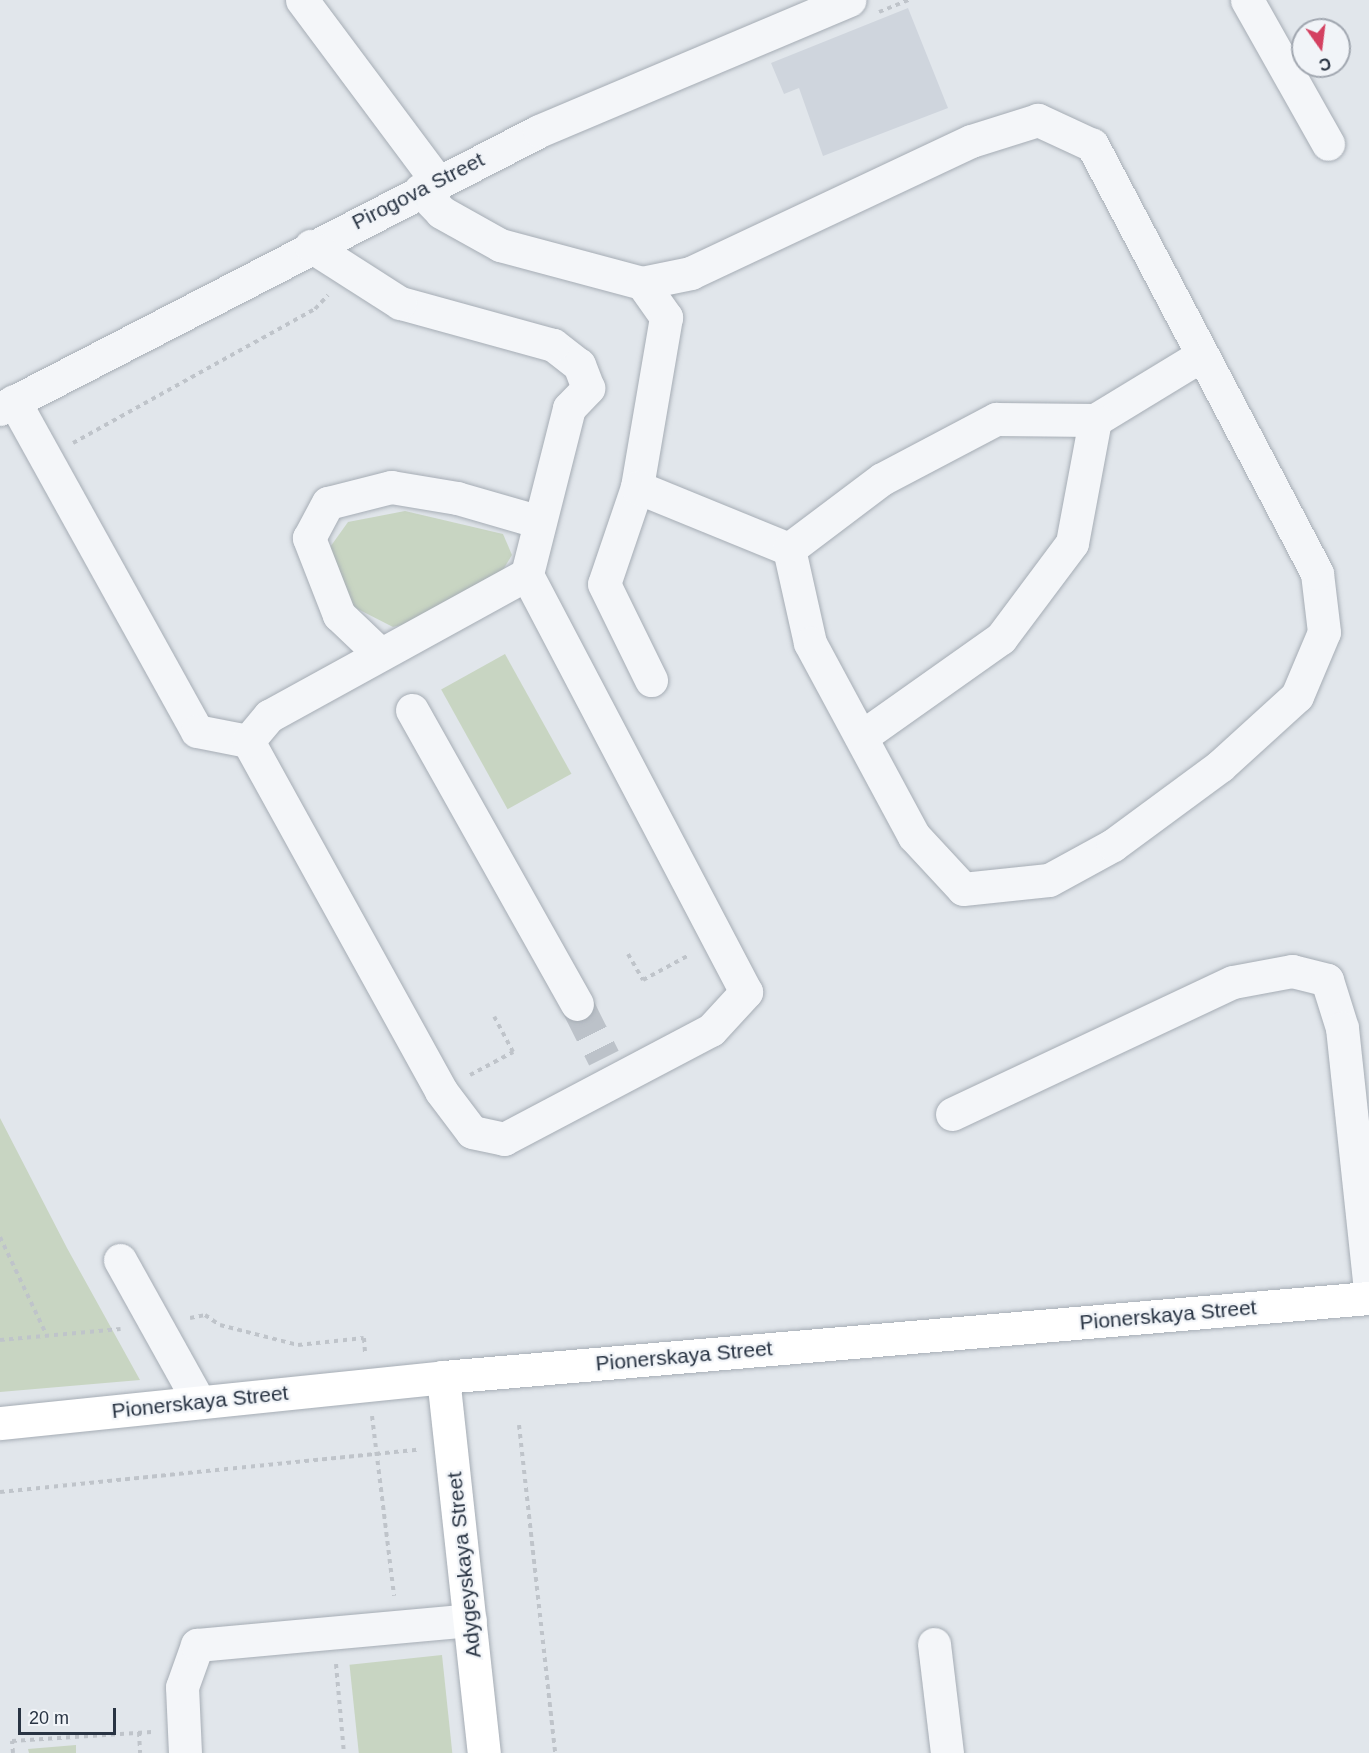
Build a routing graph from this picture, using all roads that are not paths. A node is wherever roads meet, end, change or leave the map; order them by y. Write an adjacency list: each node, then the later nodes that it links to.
1 (302, 0): 5 (street)
2 (849, 0): 5 (street, Pirogova Street)
3 (1247, 0): 4 (street)
4 (1328, 144)
5 (429, 185): 6 (street, Pirogova Street); 7 (street)
6 (311, 246): 9 (street, Pirogova Street); 12 (street)
7 (642, 283): 8 (street); 11 (street)
8 (1202, 356): 10 (street); 18 (street)
9 (7, 405): 19 (street)
10 (1095, 420): 13 (street); 18 (street)
11 (637, 488): 13 (street); 16 (street)
12 (540, 522): 14 (street); 15 (street)
13 (789, 549): 18 (street)
14 (527, 574): 15 (street); 24 (street)
15 (378, 652): 19 (street)
16 (651, 680)
17 (412, 711): 23 (street)
18 (861, 736)
19 (248, 741): 20 (street)
20 (272, 785): 21 (street); 24 (street)
21 (325, 843)
22 (406, 992): 24 (street)
23 (578, 1004)
24 (434, 1078)
25 (952, 1114): 27 (street)
26 (120, 1260): 30 (street)
27 (1369, 1282)
28 (1369, 1298): 29 (main road, Pionerskaya Street)
29 (443, 1377): 30 (main road, Pionerskaya Street); 32 (main road, Adygeyskaya Street)
30 (199, 1402): 31 (main road, Pionerskaya Street)
31 (0, 1423)
32 (470, 1620): 34 (street); 35 (main road, Adygeyskaya Street)
33 (934, 1644): 36 (street)
34 (184, 1741)
35 (484, 1753)
36 (947, 1753)

